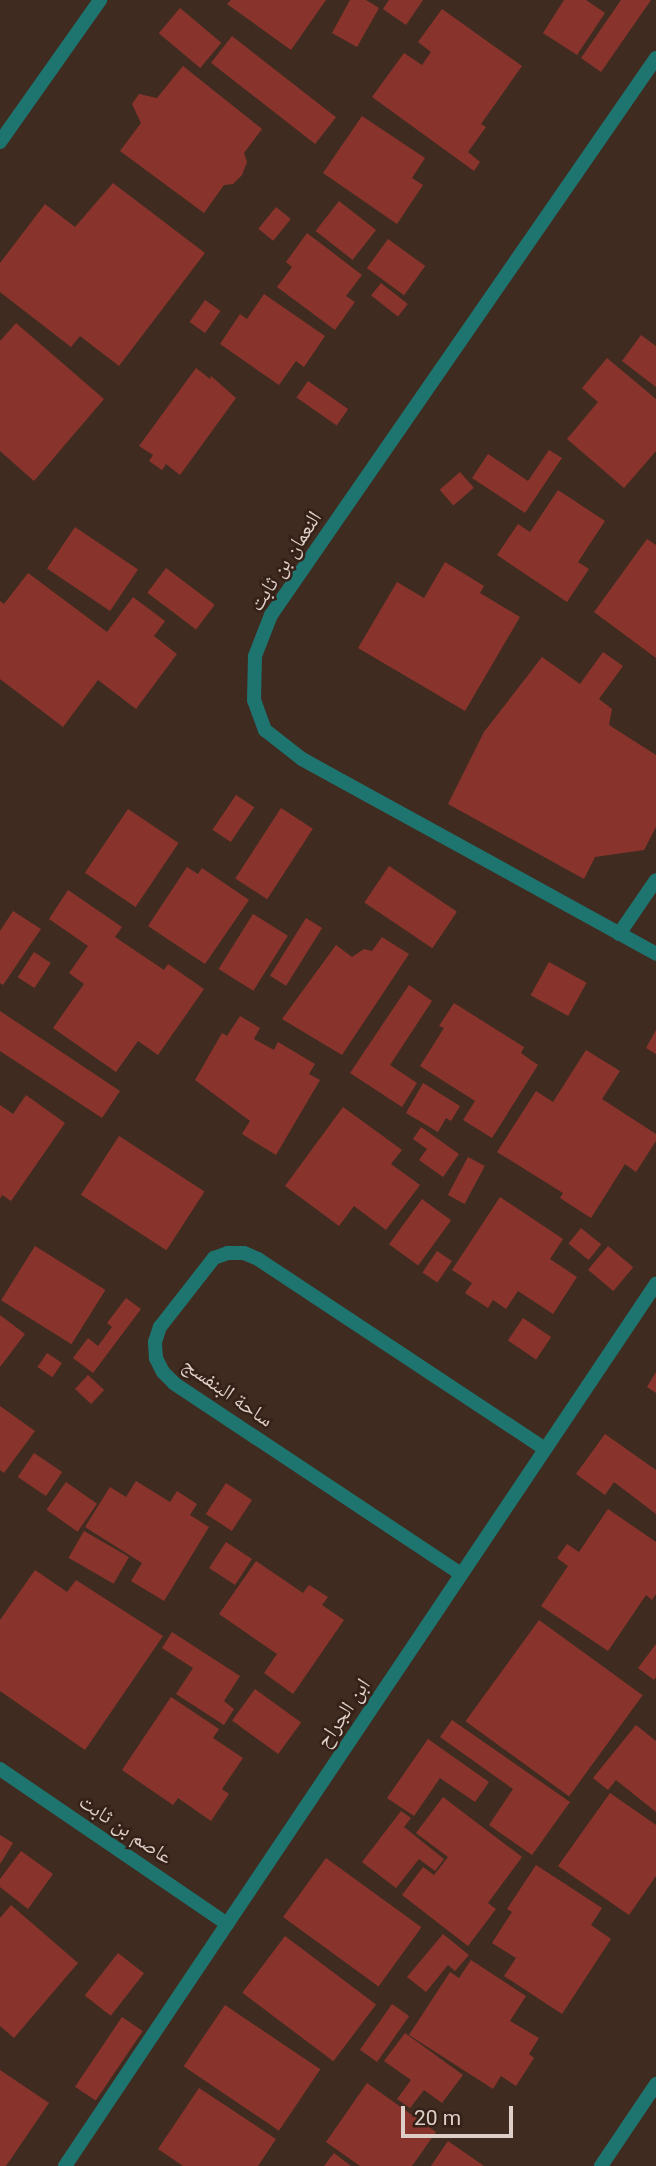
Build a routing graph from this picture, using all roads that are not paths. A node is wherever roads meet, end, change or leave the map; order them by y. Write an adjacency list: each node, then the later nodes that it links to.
1 (100, 0): 3 (street)
2 (656, 58): 5 (street, النعمان بن ثابت)
3 (0, 142)
4 (656, 880): 5 (street)
5 (619, 934): 6 (street, النعمان بن ثابت)
6 (656, 954)
7 (656, 1284): 8 (street, ابن الجراح)
8 (544, 1448): 9 (street, ابن الجراح); 9 (street, ساحة البنفسج)
9 (461, 1574): 11 (street, ابن الجراح)
10 (0, 1769): 11 (street, عاصم بن ثابت)
11 (227, 1924): 13 (street, ابن الجراح)
12 (656, 2084): 14 (street)
13 (65, 2166)
14 (601, 2166)

